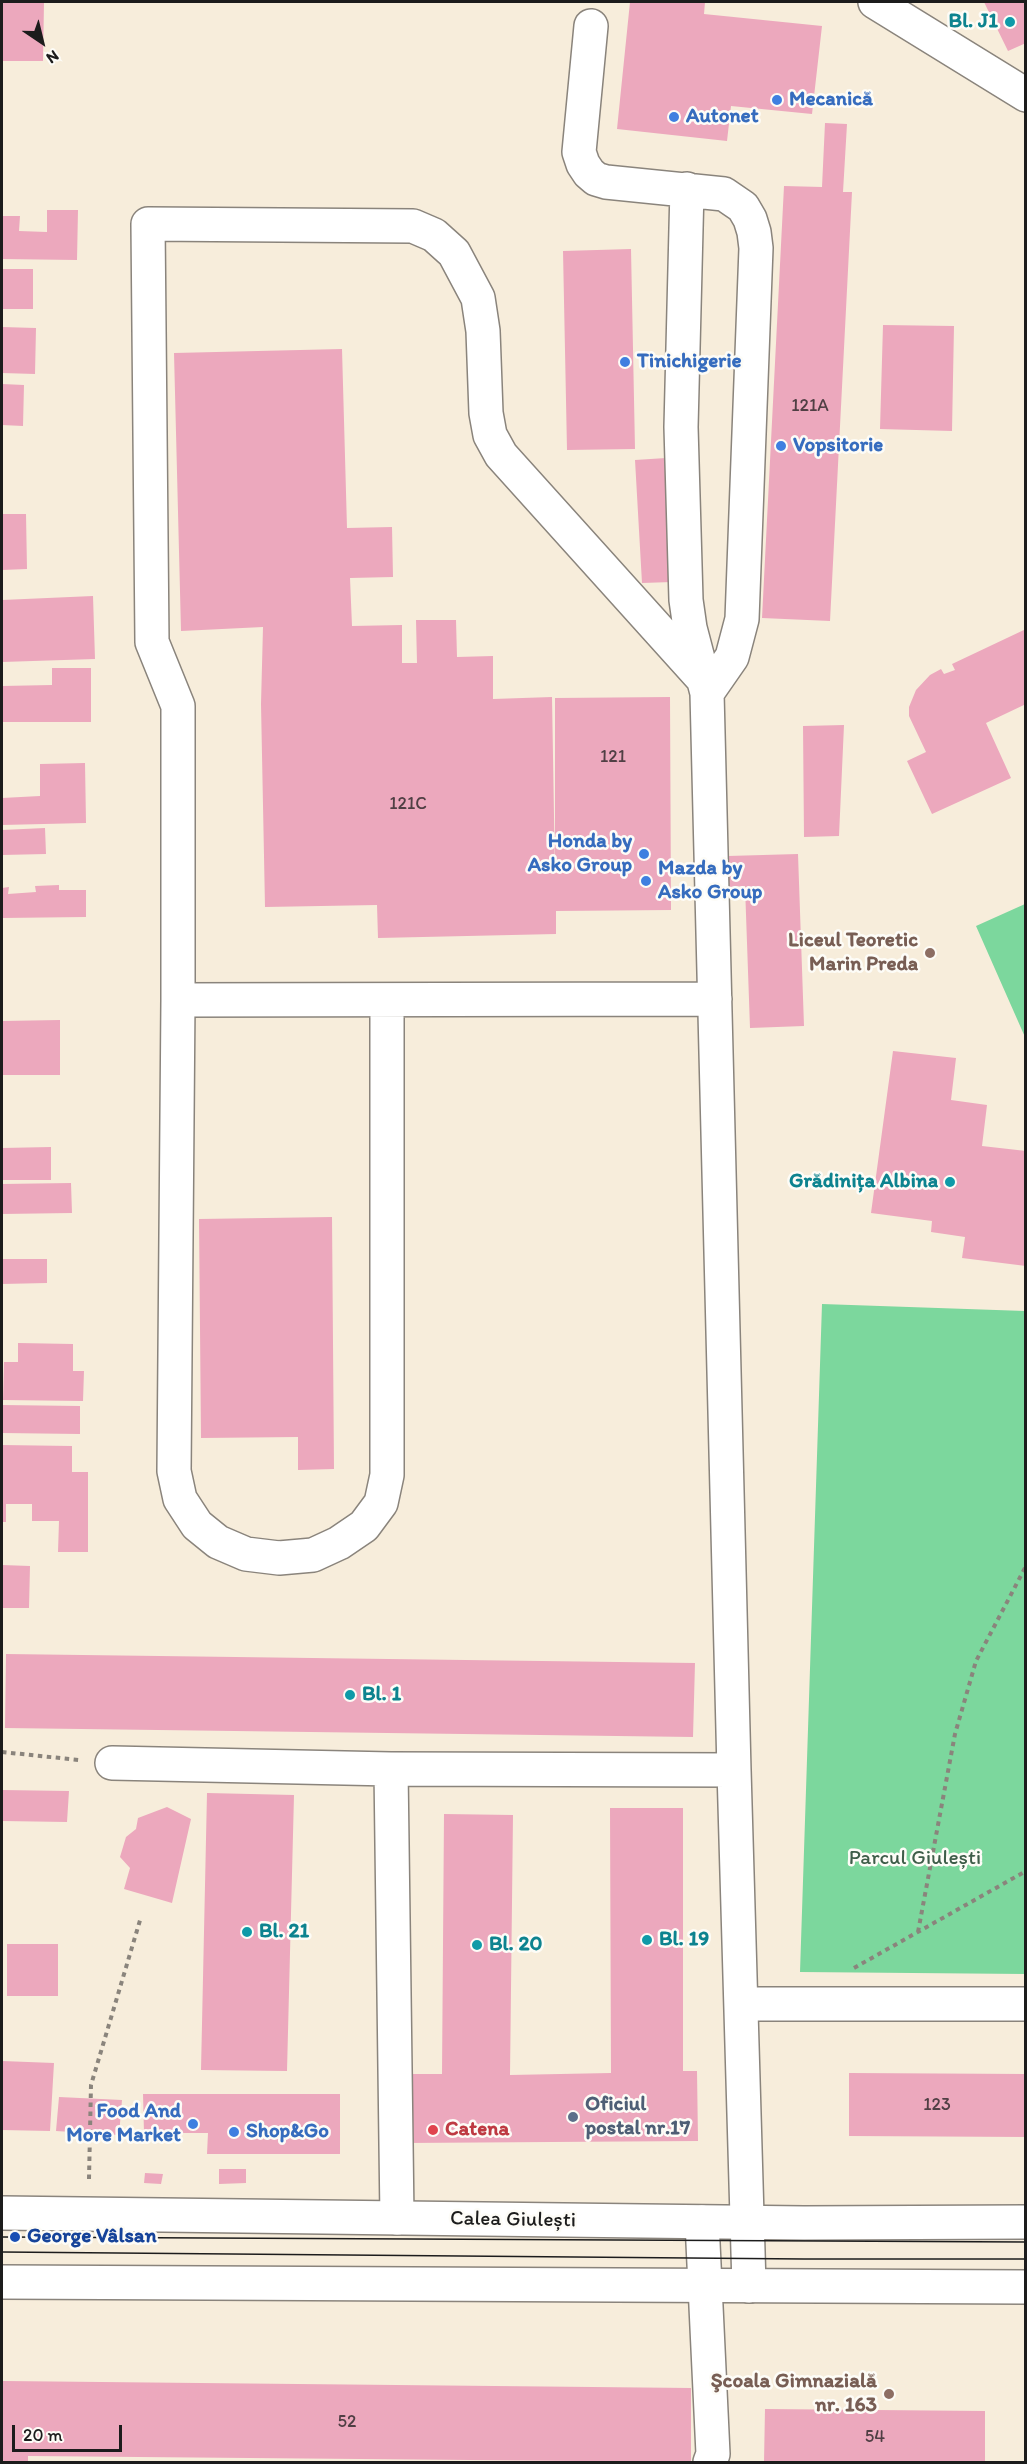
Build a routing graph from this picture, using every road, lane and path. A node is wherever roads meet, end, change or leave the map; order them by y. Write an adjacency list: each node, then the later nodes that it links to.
1 (874, 2): 3 (main road)
2 (591, 26): 4 (main road)
3 (1026, 95)
4 (687, 189): 5 (main road); 5 (main road)
5 (705, 685): 6 (main road); 7 (main road)
6 (715, 999): 8 (main road); 13 (main road)
7 (178, 1000): 8 (main road); 8 (main road)
8 (387, 1000)
9 (1026, 1566): 16 (path)
10 (2, 1752): 11 (path)
11 (112, 1763): 12 (main road)
12 (391, 1769): 13 (main road); 22 (main road)
13 (734, 1770): 18 (main road)
14 (1026, 1871): 16 (path)
15 (141, 1917): 21 (path)
16 (918, 1932): 17 (path)
17 (849, 1970)
18 (741, 2004): 19 (main road); 24 (main road)
19 (1026, 2004)
20 (2, 2213): 21 (main road, Calea Giulești)
21 (89, 2214): 22 (main road, Calea Giulești)
22 (397, 2218): 23 (main road, Calea Giulești)
23 (702, 2222): 24 (main road, Calea Giulești); 27 (main road)
24 (746, 2222): 25 (main road, Calea Giulești); 28 (main road)
25 (1026, 2222)
26 (2, 2282): 27 (main road)
27 (706, 2286): 28 (main road); 30 (main road)
28 (749, 2286): 29 (main road)
29 (1026, 2287)
30 (710, 2463)

